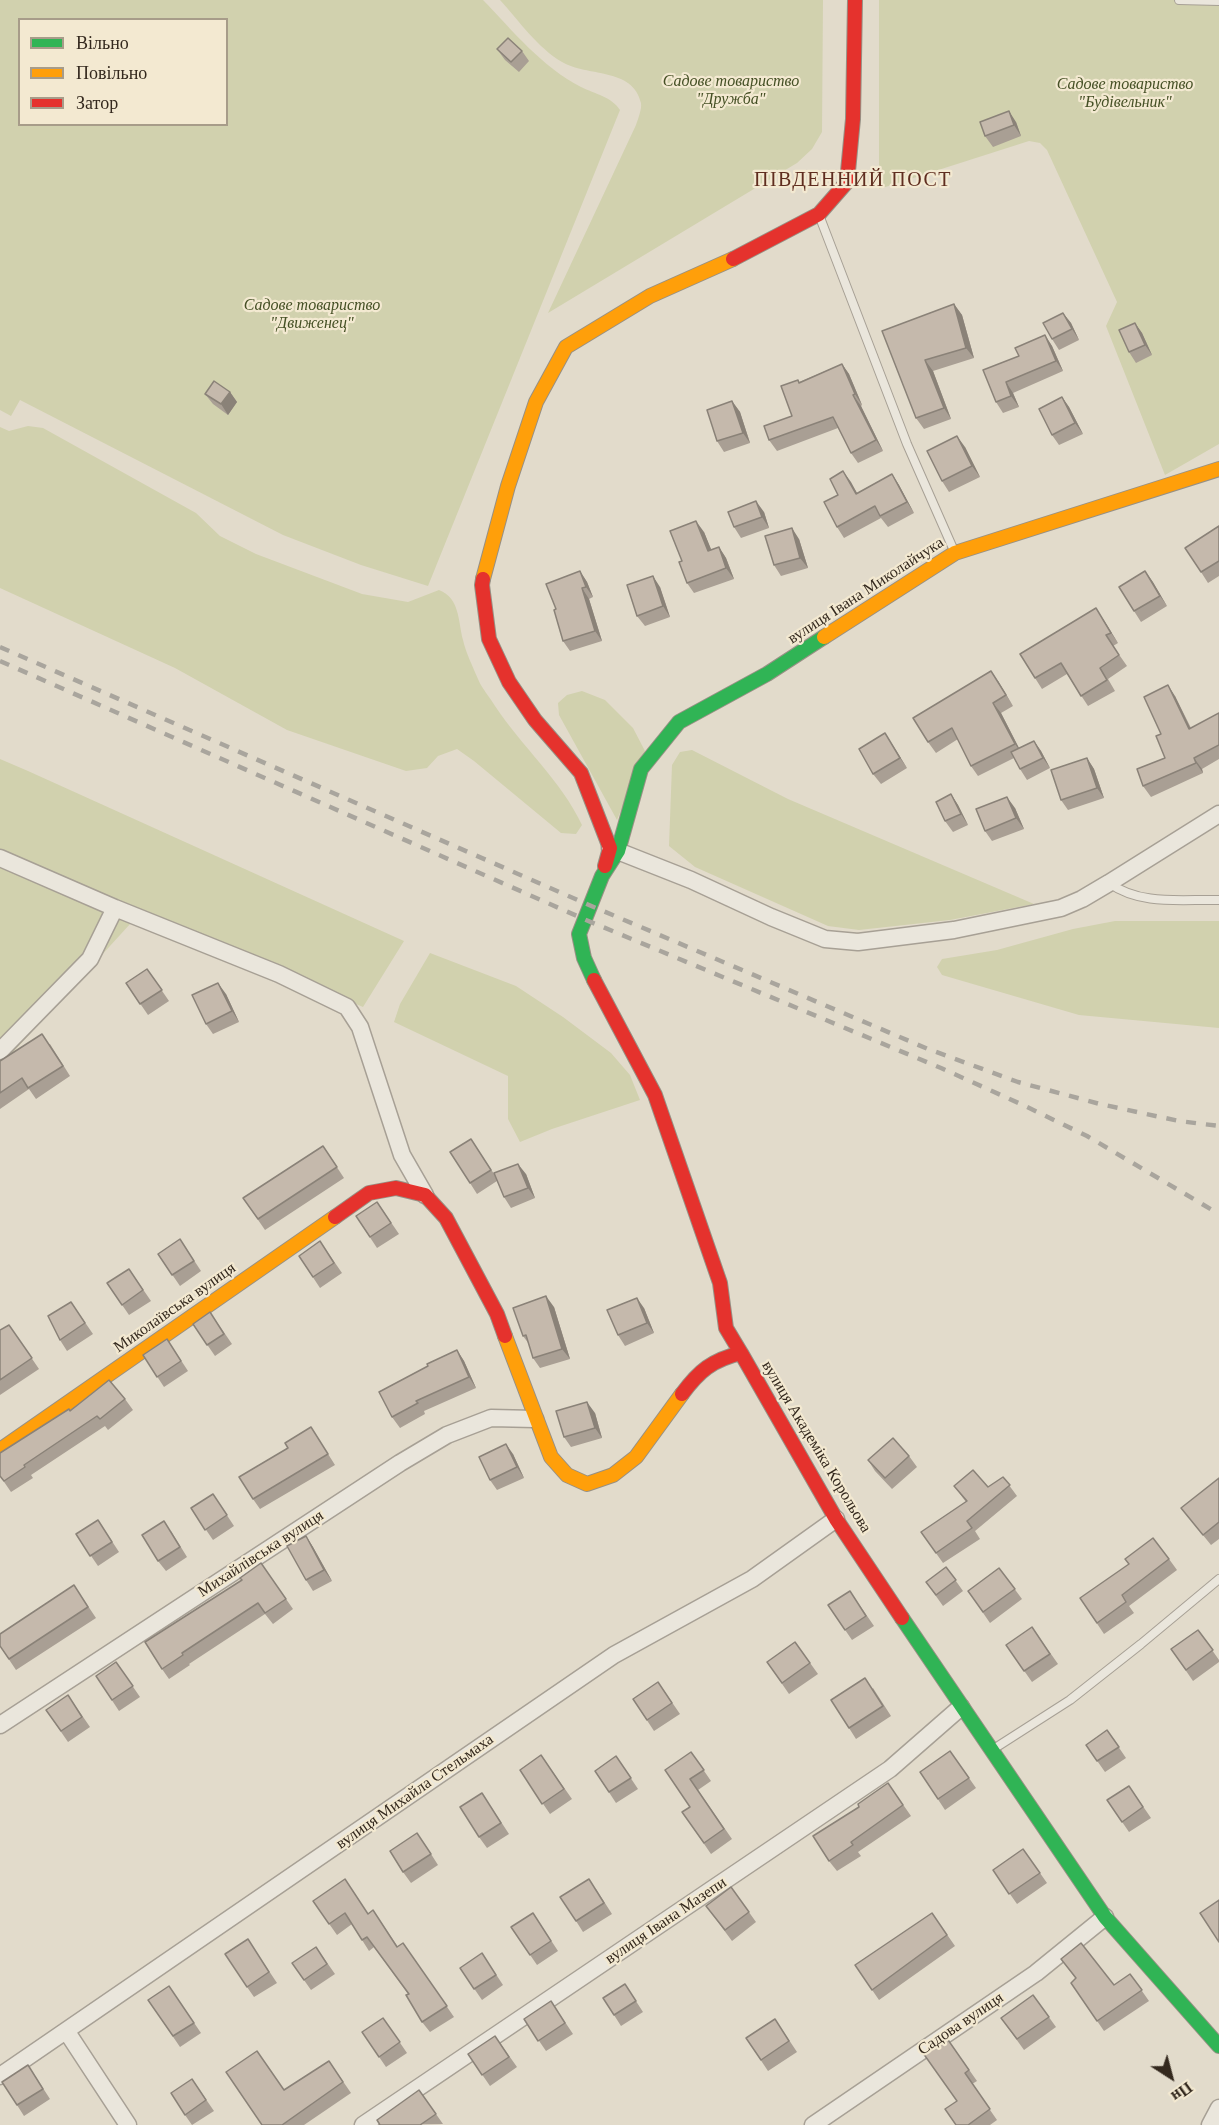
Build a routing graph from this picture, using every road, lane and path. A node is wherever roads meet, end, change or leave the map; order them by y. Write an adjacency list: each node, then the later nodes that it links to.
1 (855, 0): 4 (street)
2 (1179, 0): 3 (lane)
3 (1219, 1)
4 (819, 214): 6 (lane); 8 (street)
5 (1219, 469): 6 (street, вулиця Івана Миколайчука)
6 (955, 553): 8 (street, вулиця Івана Миколайчука)
7 (1219, 814): 10 (street)
8 (614, 849): 10 (street); 15 (street)
9 (0, 858): 12 (street)
10 (1109, 883): 11 (lane)
11 (1219, 900)
12 (115, 908): 13 (street); 14 (street)
13 (0, 1051)
14 (425, 1195): 16 (street, вулиця Академіка Корольова); 17 (street, Миколаївська вулиця)
15 (741, 1353): 16 (street, вулиця Академіка Корольова); 18 (street, вулиця Академіка Корольова)
16 (535, 1419): 21 (street, Михайлівська вулиця)
17 (0, 1450)
18 (837, 1519): 20 (street, вулиця Академіка Корольова); 24 (street, вулиця Михайла Стельмаха)
19 (1219, 1579): 22 (lane)
20 (961, 1707): 22 (street, вулиця Академіка Корольова); 29 (street, вулиця Івана Мазепи)
21 (0, 1725)
22 (991, 1751): 23 (street, вулиця Академіка Корольова)
23 (1105, 1917): 25 (street, вулиця Академіка Корольова); 30 (street, Садова вулиця)
24 (66, 2031): 26 (street, вулиця Михайла Стельмаха); 28 (street)
25 (1219, 2046)
26 (0, 2076)
27 (1219, 2108): 31 (street)
28 (128, 2125)
29 (363, 2125)
30 (813, 2125)
31 (1210, 2125)

